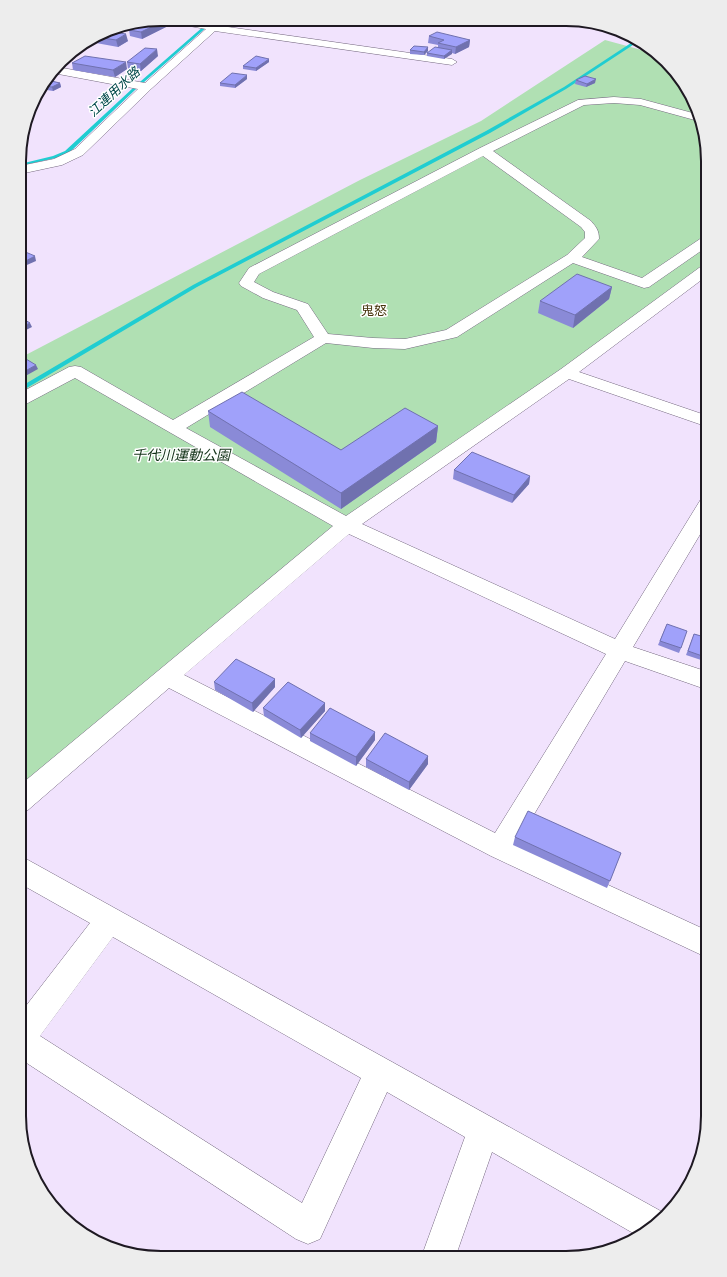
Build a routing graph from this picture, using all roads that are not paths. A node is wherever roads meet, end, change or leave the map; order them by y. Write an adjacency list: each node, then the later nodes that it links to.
1 (199, 26): 4 (street)
2 (211, 26): 3 (street)
3 (215, 28): 5 (street); 9 (street)
4 (166, 55)
5 (452, 62)
6 (61, 71): 8 (street)
7 (141, 75): 8 (street)
8 (129, 85): 9 (street); 10 (street)
9 (147, 87): 15 (street)
10 (118, 96)
11 (694, 117): 13 (street)
12 (62, 148): 15 (street)
13 (484, 151): 18 (street); 20 (street)
14 (26, 161): 15 (street)
15 (36, 161): 16 (street)
16 (26, 167)
17 (701, 245): 18 (street)
18 (572, 258): 20 (street)
19 (701, 273): 21 (street)
20 (323, 338): 24 (street)
21 (567, 373): 23 (street); 26 (street)
22 (26, 396): 24 (street)
23 (701, 420)
24 (173, 428): 26 (street)
25 (701, 515): 27 (street)
26 (348, 525): 27 (street); 28 (street)
27 (618, 650): 29 (street); 31 (street)
28 (167, 676): 30 (street); 31 (street)
29 (701, 679)
30 (26, 796)
31 (500, 848): 34 (street)
32 (26, 873): 33 (street)
33 (109, 920): 35 (street); 37 (street)
34 (701, 942)
35 (26, 1031)
36 (26, 1045): 37 (street)
37 (380, 1072): 38 (street)
38 (484, 1130): 39 (street); 40 (street)
39 (648, 1223)
40 (441, 1251)

